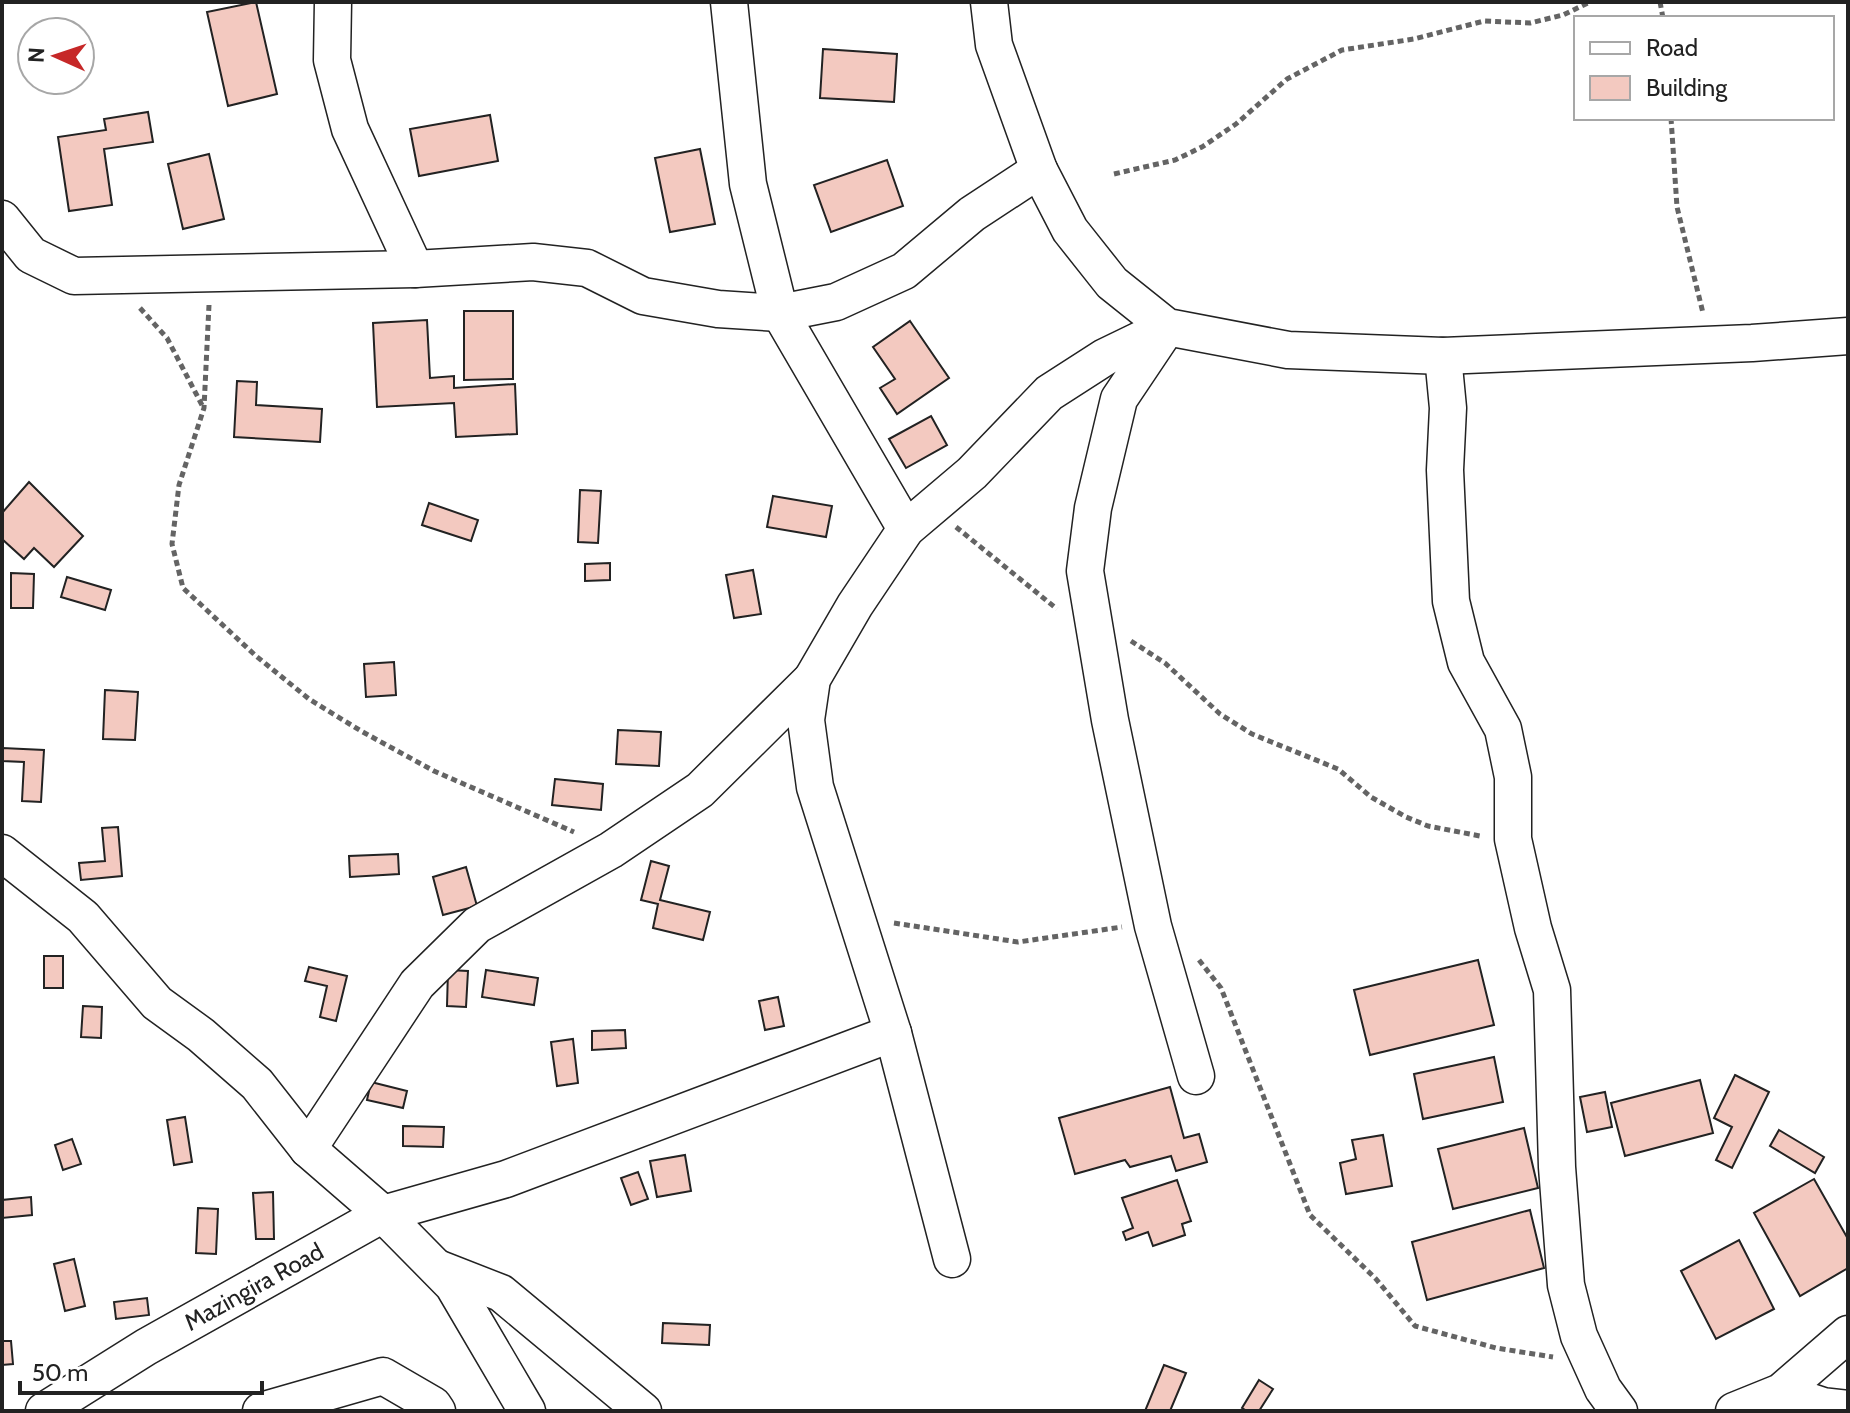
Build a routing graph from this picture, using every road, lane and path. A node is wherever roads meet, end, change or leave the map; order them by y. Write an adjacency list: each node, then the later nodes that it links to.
1 (333, 2): 9 (street)
2 (729, 2): 12 (street)
3 (989, 2): 6 (street)
4 (1590, 2): 7 (path)
5 (1671, 120): 15 (path)
6 (1039, 170): 12 (street); 13 (street)
7 (1114, 174)
8 (2, 219): 11 (street)
9 (415, 269): 10 (street); 12 (street)
10 (210, 273): 11 (street); 17 (path)
11 (102, 275): 17 (path)
12 (780, 313): 18 (street)
13 (1167, 327): 16 (street); 18 (street); 19 (street)
14 (1848, 336): 15 (street)
15 (1713, 345): 16 (street)
16 (1443, 356): 21 (street)
17 (204, 408): 22 (path)
18 (920, 518): 19 (path); 20 (street)
19 (1094, 628): 21 (path); 25 (street)
20 (812, 679): 22 (street); 24 (street)
21 (1513, 839): 34 (street)
22 (611, 850): 29 (street)
23 (2, 853): 29 (street)
24 (858, 915): 25 (path); 27 (street)
25 (1153, 926): 28 (street)
26 (1197, 957): 34 (path)
27 (893, 1033): 30 (street, Mazingira Road); 31 (street)
28 (1196, 1076)
29 (308, 1149): 30 (street)
30 (383, 1214): 32 (street); 37 (street, Mazingira Road)
31 (952, 1259)
32 (435, 1267): 40 (street); 41 (street)
33 (1848, 1334): 35 (street)
34 (1593, 1364): 42 (street)
35 (1781, 1392): 36 (street); 43 (street)
36 (1848, 1409)
37 (44, 1411)
38 (261, 1411): 39 (street)
39 (437, 1411)
40 (527, 1411)
41 (643, 1411)
42 (1619, 1411)
43 (1734, 1411)

